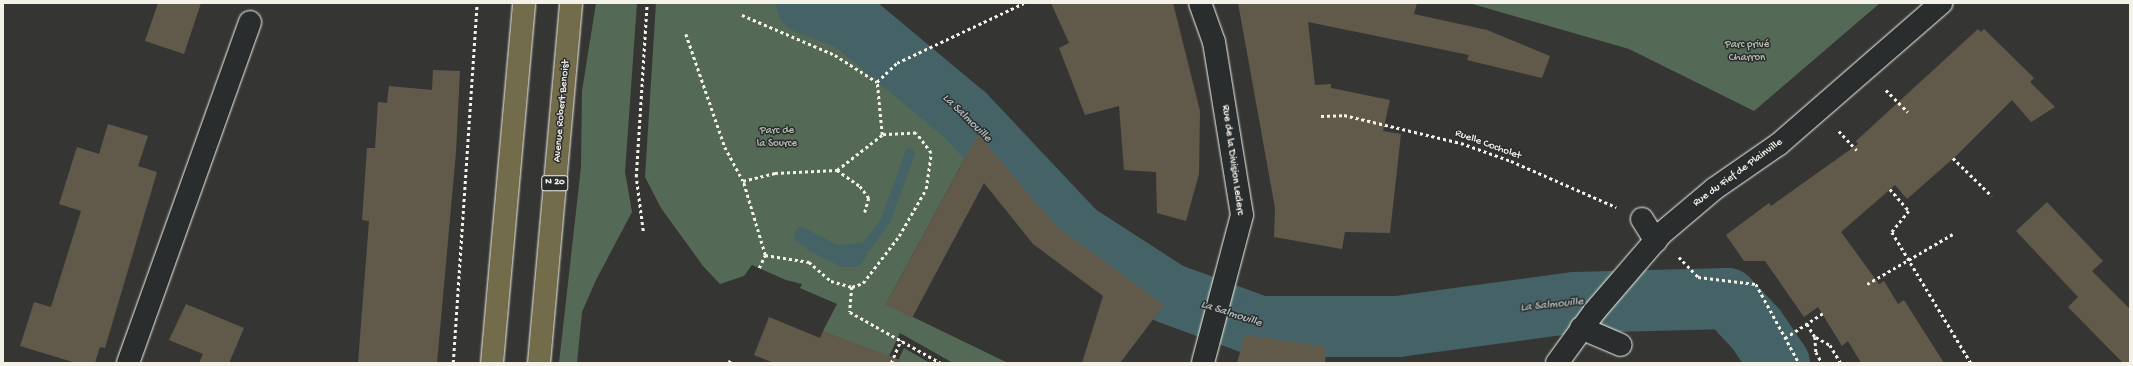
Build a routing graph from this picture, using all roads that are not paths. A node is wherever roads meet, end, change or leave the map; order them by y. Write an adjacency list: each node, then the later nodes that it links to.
1 (524, 3): 11 (main road)
2 (571, 3): 12 (main road, Avenue Robert Benoist / N 20)
3 (1200, 3): 13 (street, Rue de la Division Leclerc)
4 (1941, 3): 7 (street, Rue du Fief de Plainville)
5 (250, 22): 10 (street)
6 (1642, 219): 7 (street)
7 (1656, 241): 8 (street, Rue du Fief de Plainville)
8 (1587, 320): 9 (street); 14 (street, Rue du Fief de Plainville)
9 (1621, 345)
10 (128, 363)
11 (492, 363)
12 (539, 363)
13 (1203, 363)
14 (1557, 363)

